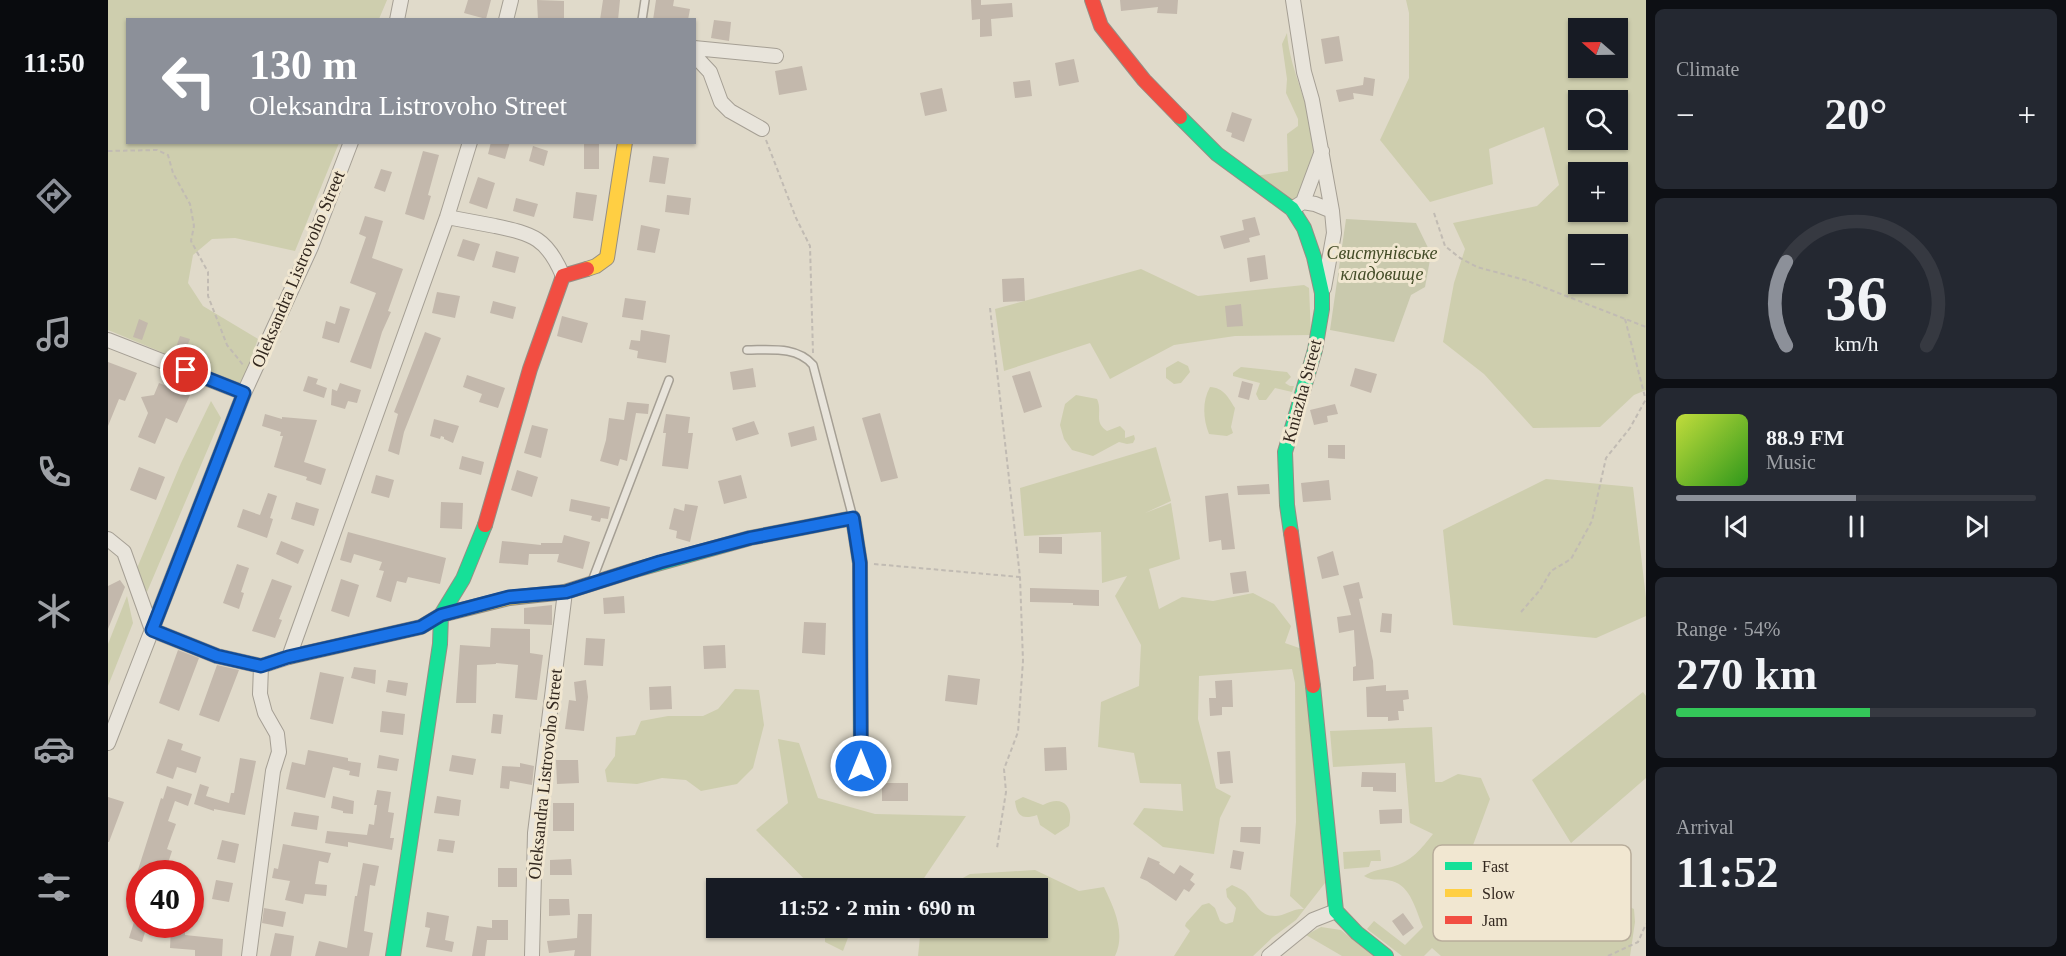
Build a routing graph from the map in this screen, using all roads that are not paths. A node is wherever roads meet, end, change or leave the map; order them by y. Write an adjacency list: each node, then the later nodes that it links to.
1 (401, 0): 6 (street)
2 (511, 0): 7 (street)
3 (645, 0): 8 (lane)
4 (1092, 0): 17 (street, Kniazha Street)
5 (1293, 0): 16 (street)
6 (398, 18)
7 (506, 18)
8 (642, 18)
9 (696, 48): 10 (street)
10 (776, 56)
11 (696, 57): 12 (street)
12 (762, 129)
13 (350, 144): 25 (street, Oleksandra Listrovoho Street)
14 (469, 144): 19 (street)
15 (624, 144): 20 (street)
16 (1322, 152): 17 (street); 18 (street)
17 (1298, 206): 18 (street); 21 (street, Kniazha Street)
18 (1332, 211): 21 (street)
19 (447, 217): 20 (street); 32 (street)
20 (563, 276): 30 (street)
21 (1322, 293): 36 (street, Kniazha Street)
22 (108, 340): 25 (street)
23 (747, 350): 26 (lane)
24 (669, 380): 28 (lane)
25 (244, 393): 31 (street, Oleksandra Listrovoho Street)
26 (853, 518): 28 (street); 35 (street)
27 (108, 539): 31 (street)
28 (591, 583): 29 (street)
29 (566, 592): 30 (street); 39 (street, Oleksandra Listrovoho Street)
30 (441, 615): 32 (street); 38 (street)
31 (152, 630): 33 (street); 34 (street, Oleksandra Listrovoho Street)
32 (288, 657): 33 (street)
33 (261, 666): 37 (street)
34 (109, 738)
35 (861, 766)
36 (1336, 911): 40 (street); 41 (street)
37 (249, 956)
38 (393, 956)
39 (532, 956)
40 (1269, 956)
41 (1386, 956)

